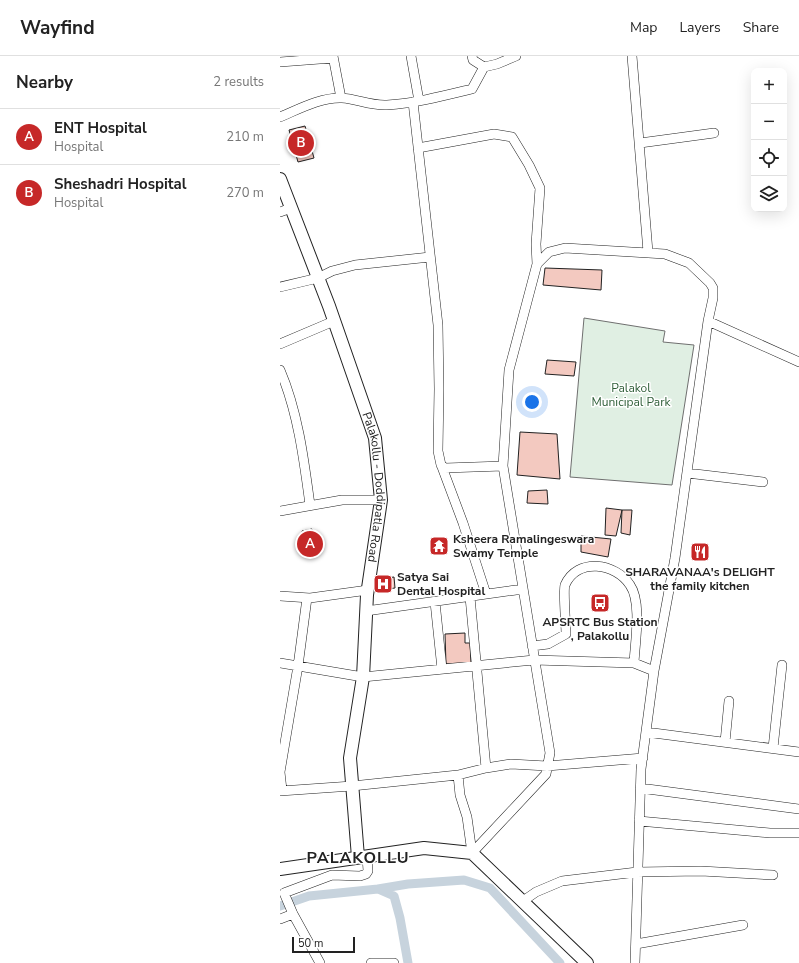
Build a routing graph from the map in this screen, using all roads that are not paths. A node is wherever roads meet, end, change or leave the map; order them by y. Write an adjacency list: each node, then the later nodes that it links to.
1 (410, 56): 10 (street)
2 (472, 56): 8 (street)
3 (632, 56): 13 (street)
4 (333, 57): 6 (street); 9 (street)
5 (512, 57): 8 (street)
6 (297, 58): 7 (street)
7 (280, 62)
8 (484, 67): 10 (street)
9 (341, 98): 10 (street); 11 (street)
10 (416, 102): 14 (street)
11 (280, 117)
12 (714, 133): 13 (street)
13 (640, 143): 17 (street)
14 (418, 148): 18 (street); 19 (street)
15 (280, 179): 16 (main road, Palakollu - Doddipatla Road)
16 (286, 210): 20 (main road, Palakollu - Doddipatla Road)
17 (648, 252): 19 (street); 23 (street)
18 (430, 257): 20 (street); 28 (street)
19 (537, 264): 27 (street)
20 (318, 278): 21 (street); 22 (main road, Palakollu - Doddipatla Road)
21 (280, 287)
22 (334, 321): 24 (street); 31 (main road, Palakollu - Doddipatla Road)
23 (708, 321): 25 (street); 29 (street)
24 (280, 344)
25 (799, 362)
26 (280, 370): 32 (street)
27 (503, 466): 28 (street); 34 (street)
28 (442, 467): 36 (street)
29 (687, 473): 30 (street); 50 (street)
30 (763, 482)
31 (381, 500): 32 (street); 35 (main road, Palakollu - Doddipatla Road)
32 (310, 505): 33 (street)
33 (280, 511)
34 (523, 589): 36 (street); 42 (street)
35 (368, 590): 39 (street); 41 (main road, Palakollu - Doddipatla Road)
36 (486, 594): 38 (street)
37 (280, 596): 39 (street)
38 (470, 597): 40 (street); 48 (street)
39 (307, 598): 47 (street)
40 (434, 602): 41 (street); 49 (street)
41 (366, 611): 51 (main road, Palakollu - Doddipatla Road)
42 (532, 646): 43 (street); 45 (street)
43 (534, 660): 45 (street); 48 (street); 58 (street)
44 (280, 663): 47 (street)
45 (634, 663): 50 (street)
46 (782, 665): 55 (street)
47 (298, 666): 51 (street); 63 (street)
48 (475, 666): 49 (street); 59 (street)
49 (442, 669): 51 (street)
50 (654, 671): 53 (street)
51 (363, 677): 61 (main road, Palakollu - Doddipatla Road)
52 (729, 701): 54 (street)
53 (646, 732): 54 (street); 57 (street)
54 (725, 742): 55 (street)
55 (774, 748): 56 (street)
56 (799, 752)
57 (643, 758): 58 (street); 62 (street)
58 (547, 766): 59 (street); 67 (street)
59 (486, 768): 60 (street)
60 (458, 775): 61 (street); 67 (street)
61 (352, 786): 63 (street); 68 (main road, Palakollu - Doddipatla Road)
62 (640, 788): 64 (street); 65 (street)
63 (281, 790)
64 (799, 809)
65 (639, 821): 66 (street); 70 (street)
66 (799, 832)
67 (472, 853): 68 (main road); 72 (main road)
68 (363, 857): 69 (main road); 73 (street)
69 (280, 869)
70 (638, 872): 71 (street); 72 (street); 76 (street)
71 (774, 875)
72 (523, 901): 81 (main road)
73 (292, 914): 74 (street); 77 (street)
74 (280, 919)
75 (744, 925): 76 (street)
76 (636, 944): 82 (street)
77 (320, 963)
78 (371, 963): 79 (street)
79 (374, 963): 80 (street)
80 (394, 963)
81 (587, 963)
82 (635, 963)

